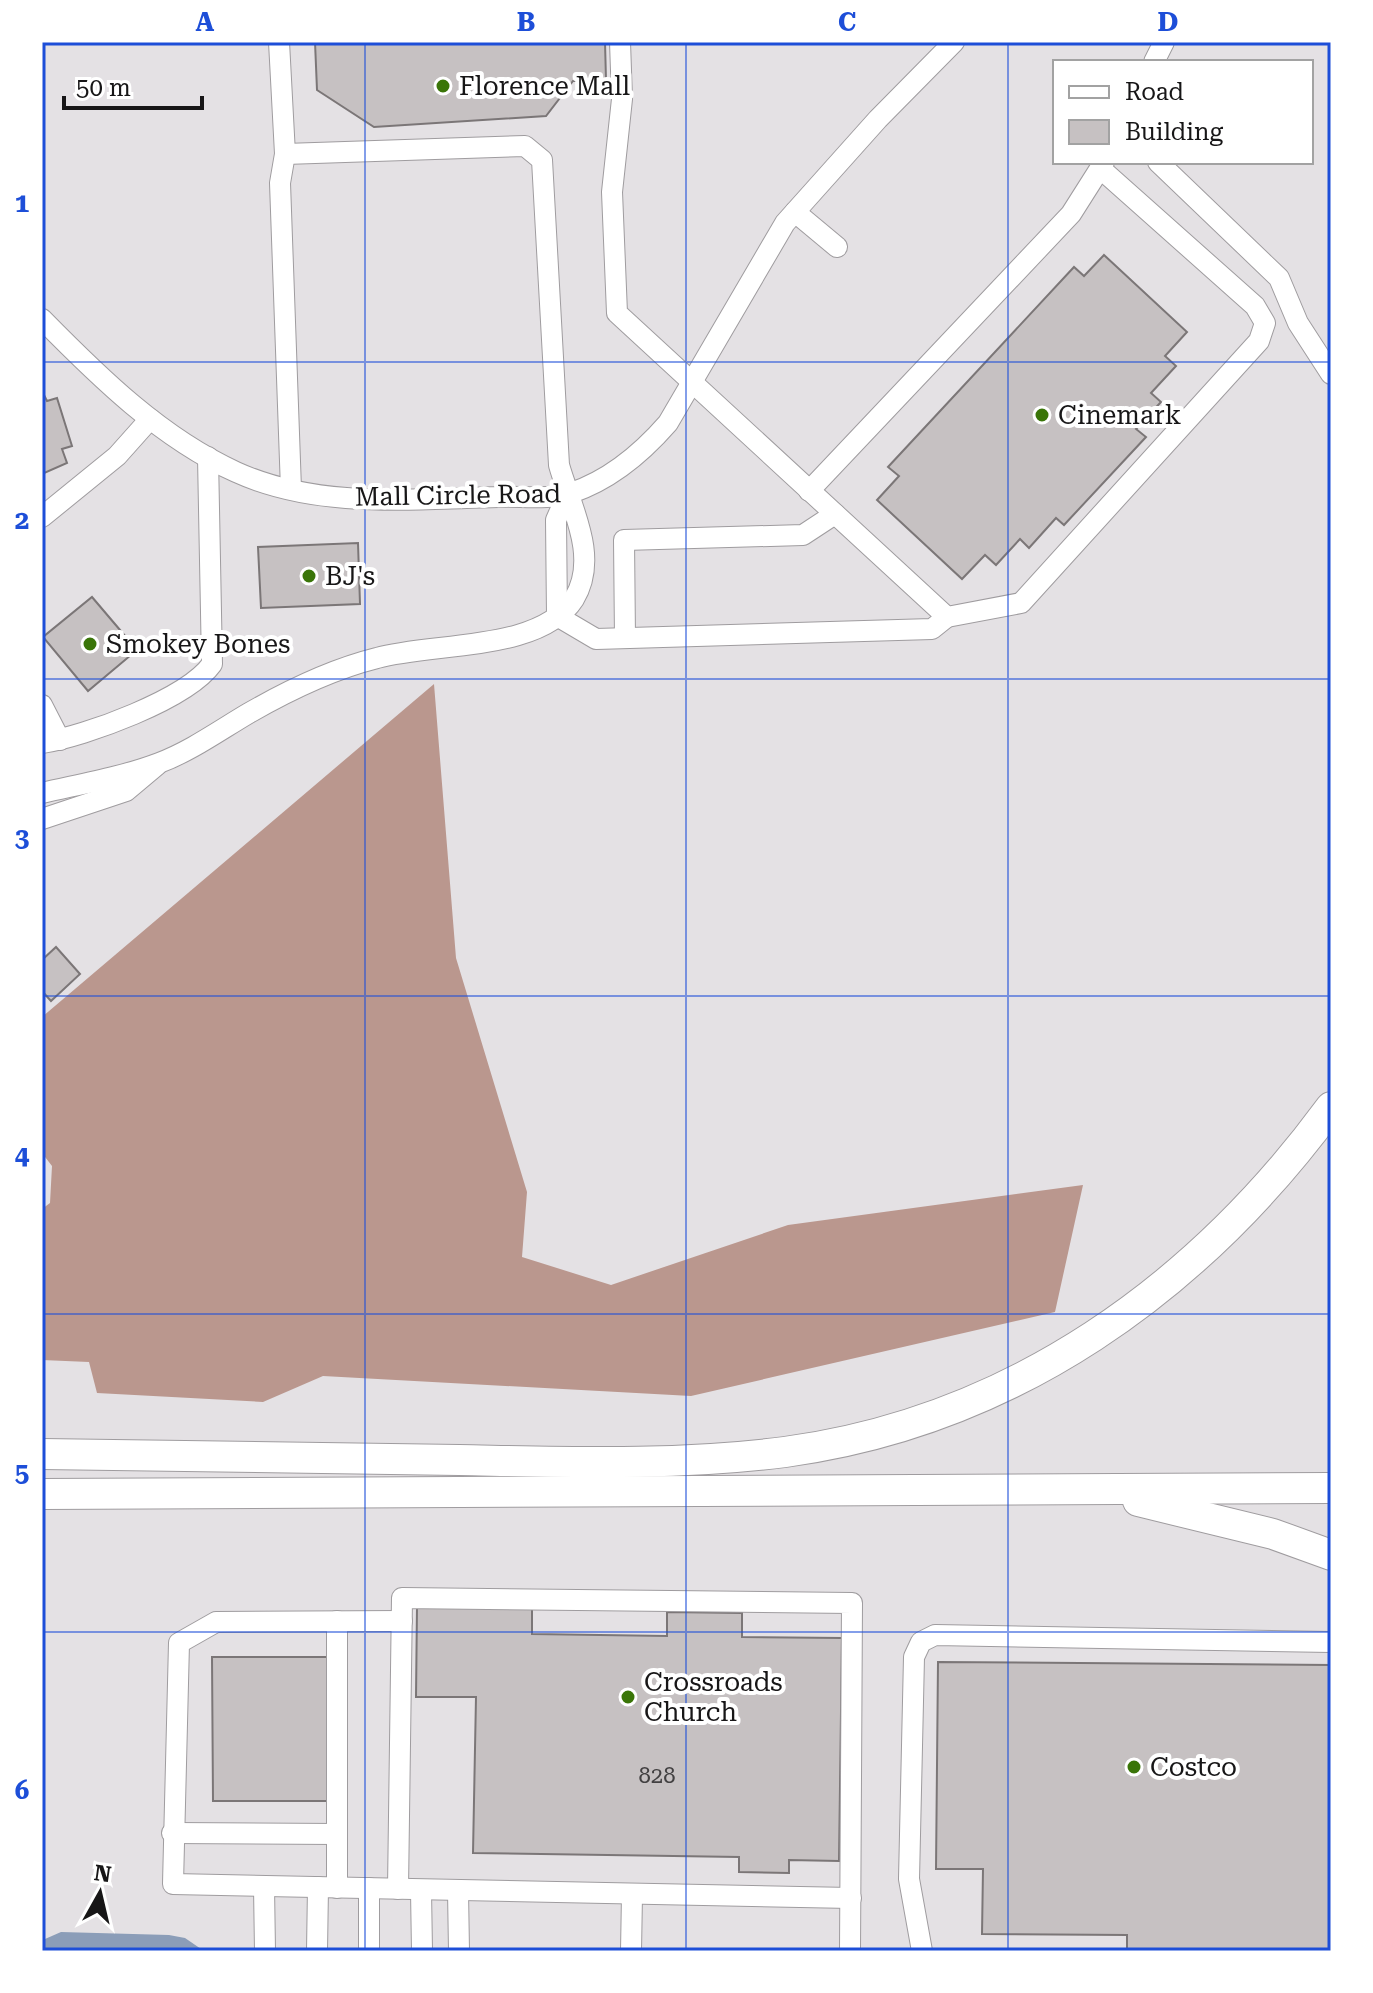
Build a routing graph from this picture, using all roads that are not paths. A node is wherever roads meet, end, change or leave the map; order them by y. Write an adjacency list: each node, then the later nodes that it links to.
1 (279, 42): 6 (street)
2 (620, 42): 13 (street)
3 (954, 42): 9 (street, Mall Circle Road)
4 (1164, 42): 5 (street)
5 (1155, 60)
6 (285, 154): 16 (street); 18 (street)
7 (1160, 164): 12 (street)
8 (1102, 166): 17 (street); 22 (street)
9 (795, 212): 10 (street); 13 (street, Mall Circle Road)
10 (837, 247)
11 (44, 324): 14 (street, Mall Circle Road)
12 (1331, 374)
13 (694, 380): 17 (street); 18 (street, Mall Circle Road)
14 (150, 419): 15 (street, Mall Circle Road); 20 (street)
15 (208, 457): 16 (street, Mall Circle Road); 25 (street)
16 (291, 489): 18 (street, Mall Circle Road)
17 (809, 491): 19 (street)
18 (567, 495): 21 (street)
19 (835, 514): 22 (street); 23 (street)
20 (42, 517)
21 (557, 616): 23 (street); 26 (street)
22 (947, 617): 23 (street)
23 (625, 638)
24 (42, 705): 25 (street)
25 (51, 741)
26 (160, 763): 27 (street); 28 (street)
27 (42, 793)
28 (42, 819)
29 (1331, 1107): 30 (highway)
30 (42, 1454)
31 (1331, 1488): 32 (highway)
32 (1086, 1489): 33 (highway); 34 (highway)
33 (42, 1494)
34 (1331, 1555)
35 (337, 1621): 36 (street); 38 (street); 39 (street)
36 (402, 1621): 43 (street); 47 (street)
37 (1331, 1642): 55 (street)
38 (172, 1833): 39 (street); 40 (street)
39 (337, 1834): 41 (street)
40 (264, 1887): 41 (street); 48 (street)
41 (327, 1888): 42 (street); 49 (street)
42 (369, 1888): 43 (street); 50 (street)
43 (398, 1889): 44 (street)
44 (421, 1891): 45 (street); 51 (street)
45 (458, 1891): 46 (street); 52 (street)
46 (632, 1895): 47 (street); 53 (street)
47 (851, 1898): 54 (street)
48 (265, 1951)
49 (317, 1951)
50 (369, 1951)
51 (422, 1951)
52 (459, 1951)
53 (631, 1951)
54 (850, 1951)
55 (922, 1951)

